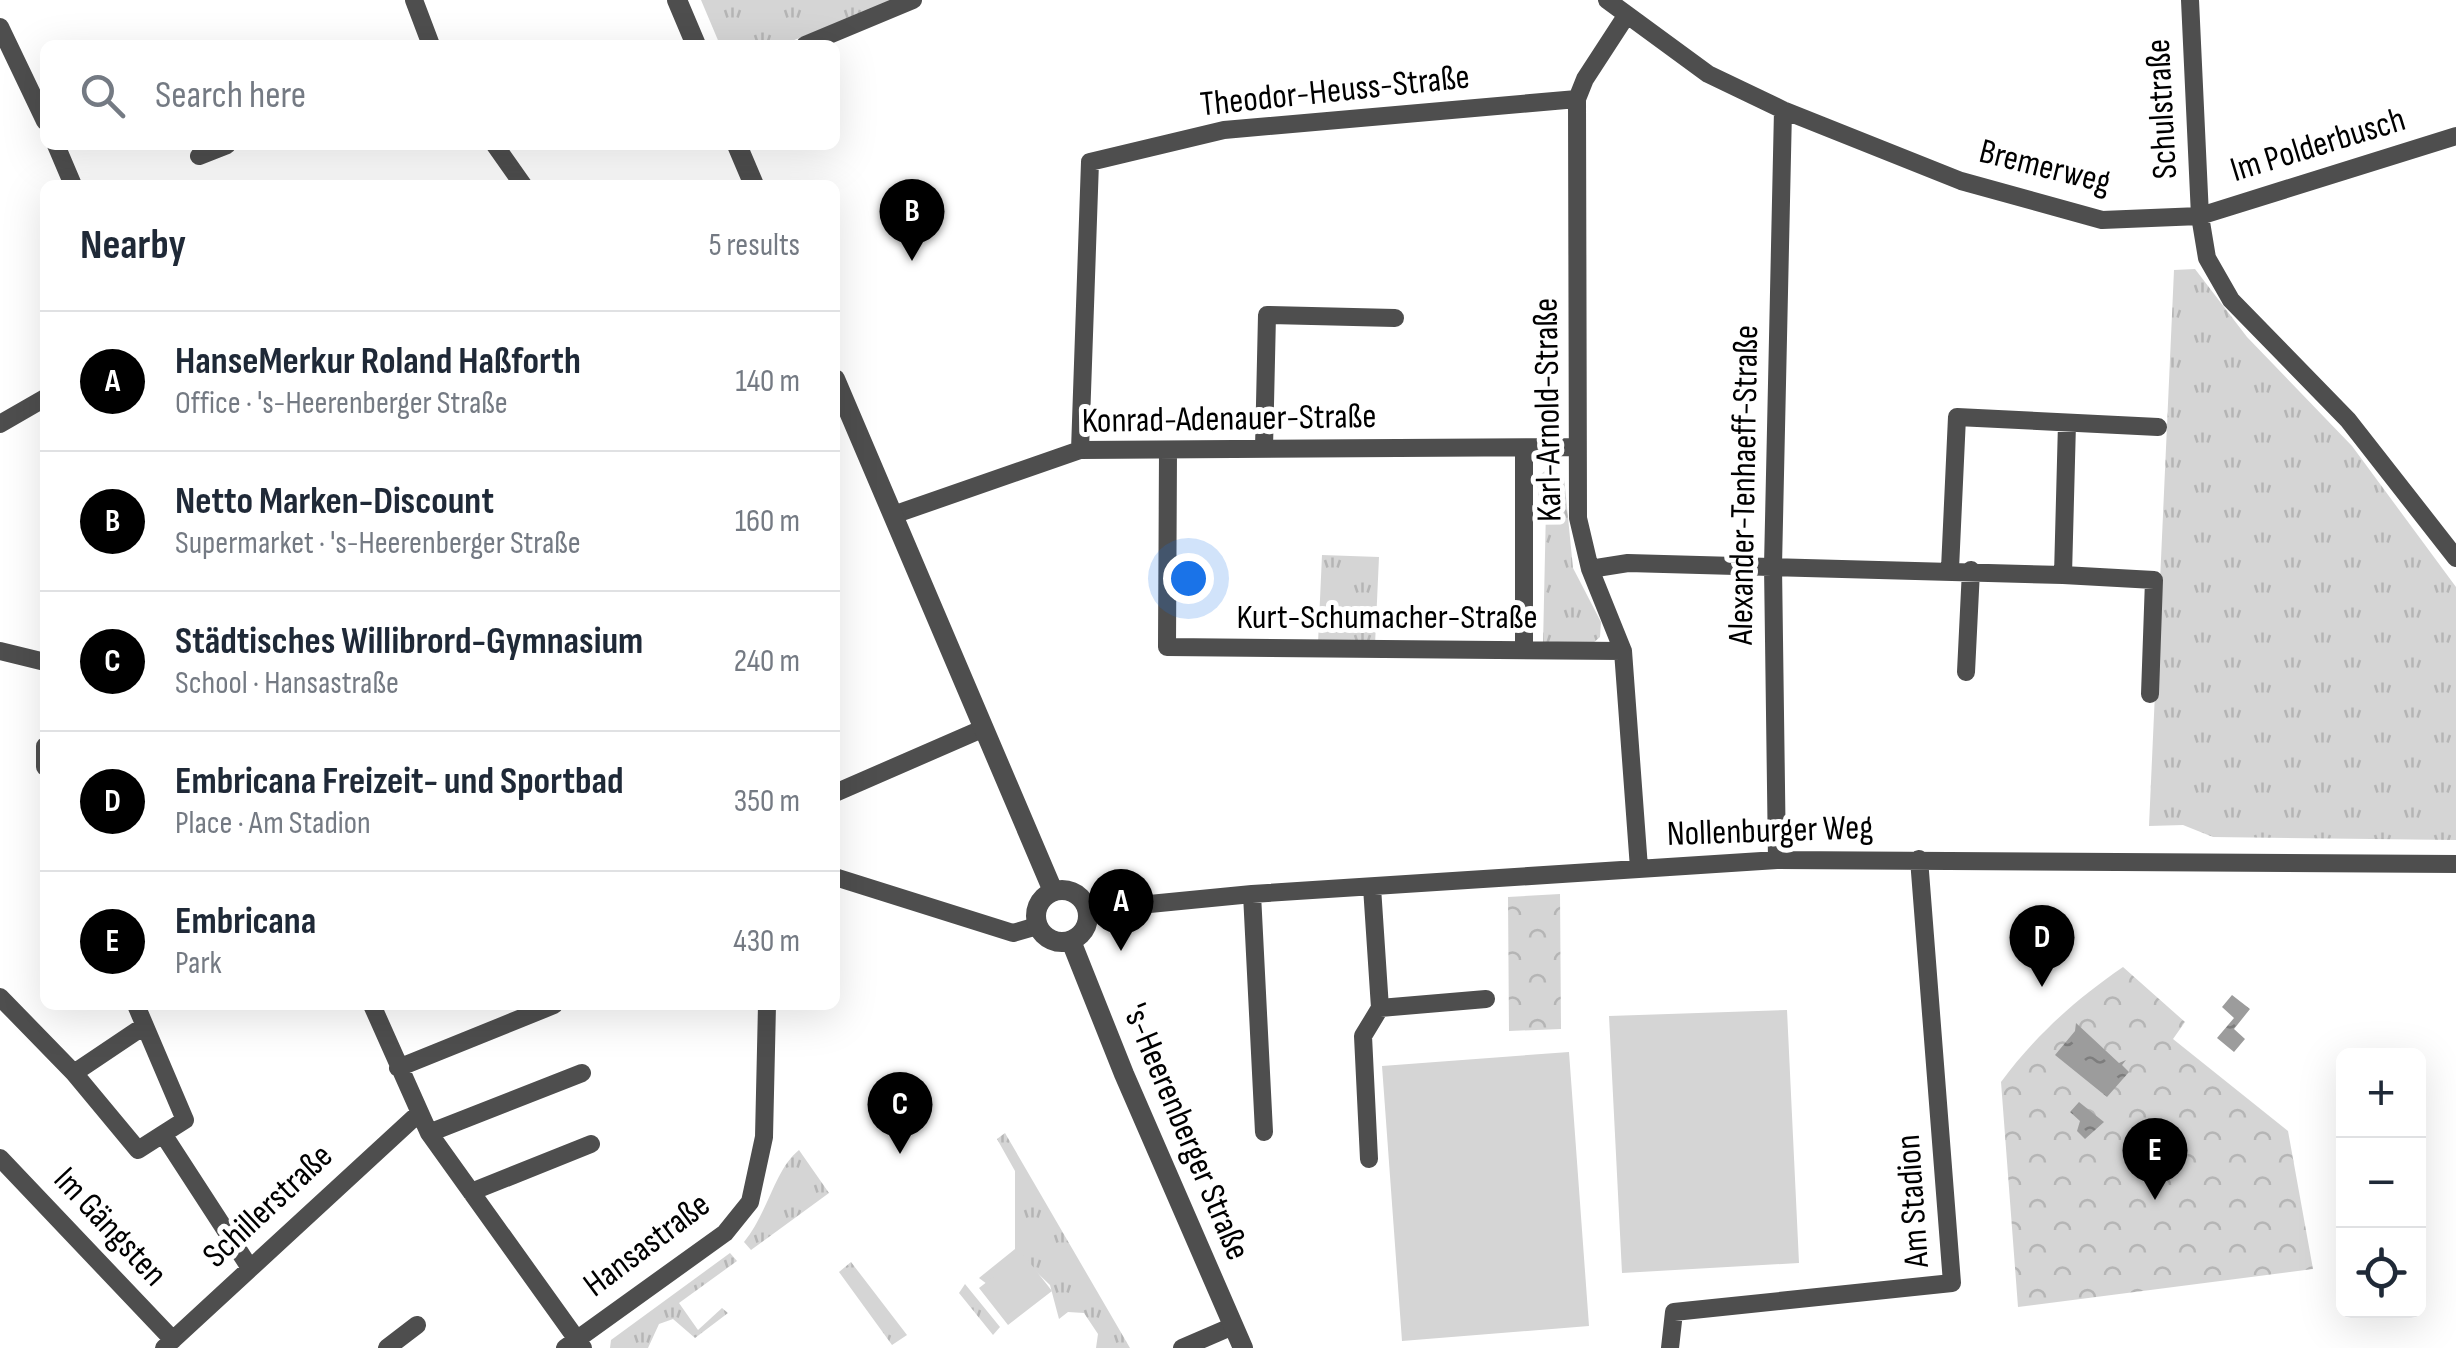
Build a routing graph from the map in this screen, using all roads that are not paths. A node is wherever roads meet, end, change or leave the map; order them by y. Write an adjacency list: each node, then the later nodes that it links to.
1 (414, 0): 8 (street)
2 (677, 0): 9 (street)
3 (913, 0): 10 (street)
4 (1606, 0): 6 (street, Bremerweg)
5 (2190, 0): 24 (street, Schulstraße)
6 (1626, 16): 12 (street, Karl-Arnold-Straße); 13 (street, Bremerweg)
7 (0, 27): 11 (street)
8 (430, 40)
9 (694, 40)
10 (817, 40)
11 (4, 48): 14 (street)
12 (1578, 100): 31 (street, Karl-Arnold-Straße); 34 (street, Theodor-Heuss-Straße)
13 (1783, 110): 24 (street, Bremerweg); 38 (street, Alexander-Tenhaeff-Straße)
14 (40, 112)
15 (2456, 136): 24 (street, Im Polderbusch)
16 (58, 150): 21 (street)
17 (214, 150): 20 (street)
18 (498, 150): 22 (street)
19 (740, 150): 23 (street)
20 (199, 156)
21 (71, 180)
22 (520, 180)
23 (752, 180)
24 (2200, 216): 37 (street)
25 (1395, 318): 32 (street)
26 (840, 396): 36 (street)
27 (40, 401): 29 (street)
28 (2067, 422): 30 (street); 40 (street); 42 (street)
29 (0, 424)
30 (2158, 427)
31 (1577, 447): 33 (street, Konrad-Adenauer-Straße); 39 (street, Karl-Arnold-Straße)
32 (1264, 448): 33 (street, Konrad-Adenauer-Straße); 35 (street, Konrad-Adenauer-Straße)
33 (1524, 449): 43 (street, Karl-Arnold-Straße)
34 (1080, 450): 35 (street, Konrad-Adenauer-Straße); 36 (street, Konrad-Adenauer-Straße)
35 (1168, 452): 43 (street, Kurt-Schumacher-Straße)
36 (893, 515): 49 (street)
37 (2456, 558)
38 (1773, 566): 39 (street); 40 (street); 52 (street, Alexander-Tenhaeff-Straße)
39 (1590, 568): 45 (street, Karl-Arnold-Straße)
40 (1950, 570): 41 (street)
41 (1972, 570): 42 (street); 47 (street)
42 (2063, 575): 48 (street)
43 (1524, 650): 45 (street, Kurt-Schumacher-Straße)
44 (0, 651): 46 (street)
45 (1623, 651): 54 (street, Karl-Arnold-Straße)
46 (40, 661)
47 (1966, 672)
48 (2150, 694)
49 (982, 729): 50 (street); 57 (street)
50 (840, 791)
51 (1919, 859): 52 (street, Nollenburger Weg); 53 (street, Nollenburger Weg); 89 (street, Am Stadion)
52 (1777, 860): 54 (street, Nollenburger Weg)
53 (2456, 864)
54 (1639, 868): 56 (street, Nollenburger Weg)
55 (840, 879): 60 (street)
56 (1372, 887): 58 (street, Nollenburger Weg); 64 (street)
57 (1053, 891): 59 (street); 60 (street)
58 (1252, 894): 59 (street, Nollenburger Weg); 74 (street)
59 (1088, 910): 61 (street)
60 (1037, 926): 61 (street)
61 (1071, 941): 83 (street, 's-Heerenberger Straße)
62 (0, 997): 72 (street)
63 (1486, 999): 64 (street)
64 (1380, 1008): 79 (street)
65 (138, 1010): 69 (street)
66 (376, 1010): 70 (street)
67 (542, 1010): 70 (street)
68 (766, 1010): 85 (street, Hansastraße)
69 (144, 1026): 72 (street); 76 (street)
70 (398, 1068): 73 (street)
71 (582, 1072): 75 (street)
72 (74, 1074): 76 (street)
73 (418, 1114): 75 (street); 81 (street, Schillerstraße)
74 (1264, 1132)
75 (429, 1133): 80 (street)
76 (164, 1134): 81 (street)
77 (591, 1144): 80 (street)
78 (0, 1158): 84 (street, Im Gängsten)
79 (1370, 1159)
80 (471, 1192): 85 (street)
81 (250, 1268): 84 (street, Schillerstraße)
82 (417, 1325): 86 (street)
83 (1233, 1326): 87 (street); 88 (street, 's-Heerenberger Straße)
84 (168, 1344)
85 (574, 1345)
86 (387, 1348)
87 (1182, 1348)
88 (1244, 1348)
89 (1670, 1348)

